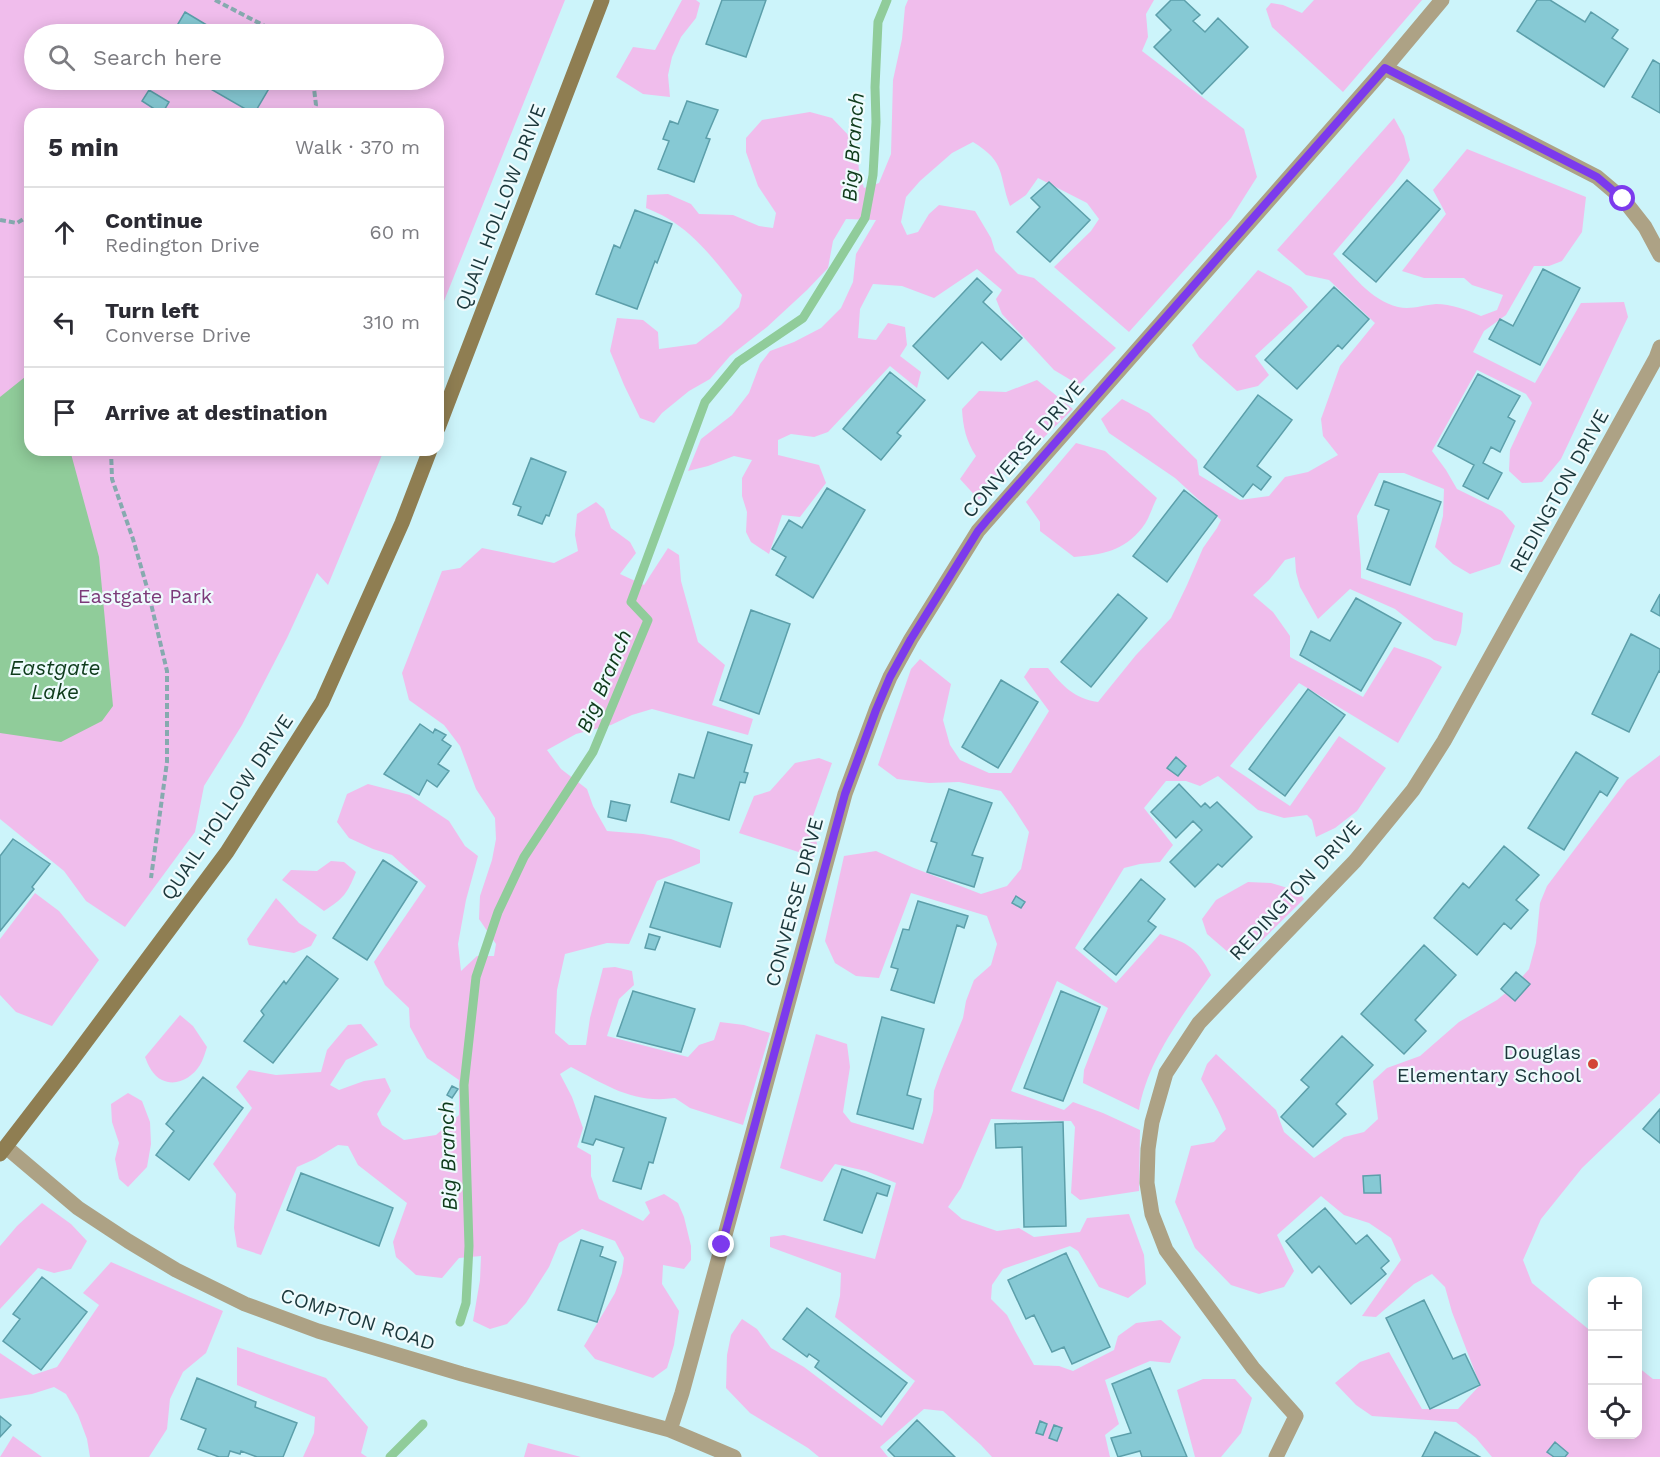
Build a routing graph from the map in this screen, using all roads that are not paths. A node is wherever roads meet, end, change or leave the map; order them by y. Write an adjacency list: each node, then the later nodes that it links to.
1 (602, 0): 6 (street, QUAIL HOLLOW DRIVE)
2 (1442, 0): 3 (street, CONVERSE DRIVE)
3 (1385, 68): 4 (street); 9 (street, CONVERSE DRIVE)
4 (1660, 255)
5 (1660, 347): 11 (street, REDINGTON DRIVE)
6 (444, 412)
7 (428, 456): 8 (street, QUAIL HOLLOW DRIVE)
8 (3, 1150): 9 (street, COMPTON ROAD)
9 (670, 1430): 10 (street, COMPTON ROAD)
10 (734, 1457)
11 (1276, 1457)

